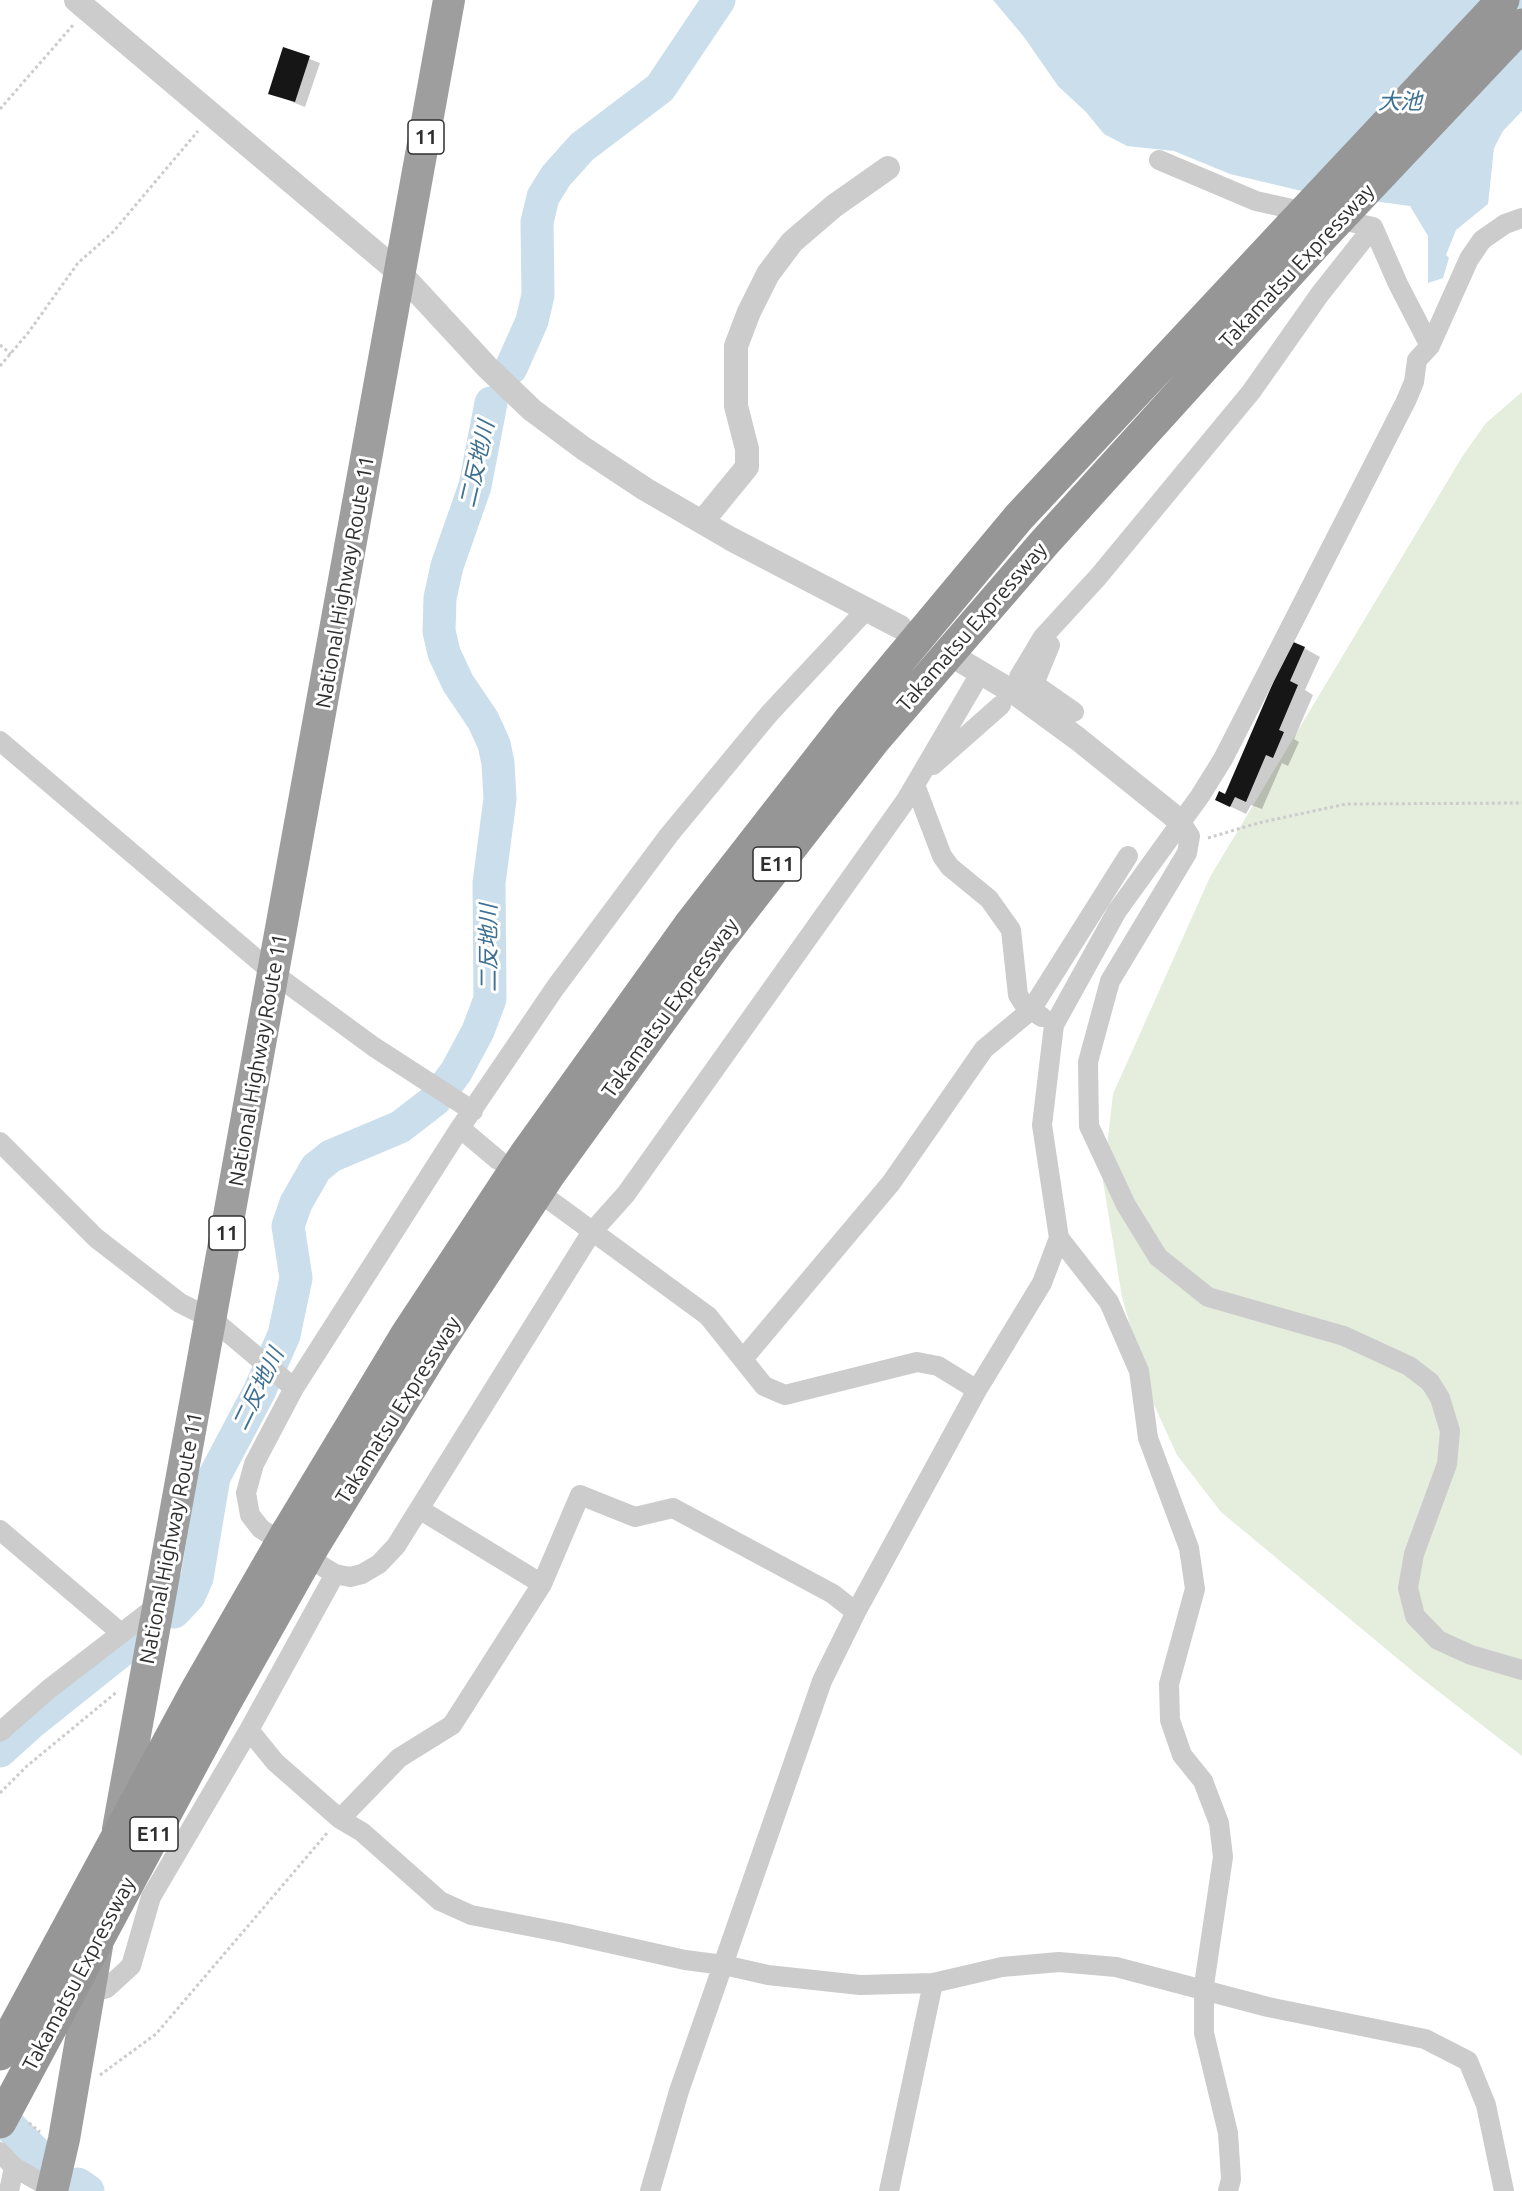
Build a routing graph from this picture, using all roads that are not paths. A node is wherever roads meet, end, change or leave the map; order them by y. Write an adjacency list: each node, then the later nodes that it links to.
1 (449, 0): 10 (highway, National Highway Route 11 / 11)
2 (1503, 0): 9 (highway, Takamatsu Expressway / E11, bridge)
3 (81, 4): 10 (street)
4 (1522, 25): 9 (highway, Takamatsu Expressway / E11, bridge)
5 (1159, 160): 8 (street)
6 (888, 168): 12 (street)
7 (1522, 218): 11 (street)
8 (1373, 227): 11 (street); 15 (street)
9 (1305, 233): 40 (highway, Takamatsu Expressway / E11)
10 (402, 275): 12 (street); 24 (highway, National Highway Route 11 / 11)
11 (1430, 346): 22 (street)
12 (702, 522): 13 (street)
13 (867, 610): 14 (street); 27 (street)
14 (900, 627)
15 (1053, 627): 17 (street); 19 (street)
16 (971, 667): 21 (street); 22 (street)
17 (1019, 677)
18 (1001, 705): 21 (street)
19 (1074, 712)
20 (0, 741): 24 (street)
21 (917, 781): 25 (street); 32 (street)
22 (1180, 821): 26 (street); 46 (street)
23 (1128, 856): 25 (street)
24 (273, 973): 27 (street); 34 (highway, National Highway Route 11 / 11)
25 (1031, 1010): 26 (street); 35 (street)
26 (1054, 1025): 33 (street)
27 (473, 1111): 28 (street)
28 (460, 1128): 30 (street); 36 (street)
29 (0, 1142): 34 (street)
30 (498, 1160)
31 (551, 1201): 32 (street)
32 (591, 1233): 35 (street); 38 (street)
33 (1059, 1238): 37 (street); 52 (street)
34 (212, 1319): 36 (street); 43 (highway, National Highway Route 11 / 11)
35 (743, 1359): 37 (street)
36 (294, 1388): 41 (street)
37 (977, 1390): 44 (street)
38 (419, 1509): 41 (street); 42 (street)
39 (0, 1530): 45 (street)
40 (299, 1540): 54 (highway, Takamatsu Expressway / E11, bridge); 55 (highway, Takamatsu Expressway / E11, bridge)
41 (335, 1574): 47 (street)
42 (542, 1584): 44 (street); 49 (street)
43 (159, 1605): 45 (street); 53 (highway, National Highway Route 11 / 11)
44 (856, 1612): 50 (street)
45 (121, 1633): 48 (street)
46 (1522, 1670)
47 (249, 1730): 49 (street); 53 (street)
48 (0, 1732)
49 (340, 1819): 50 (street)
50 (724, 1965): 51 (street); 60 (street)
51 (933, 1983): 52 (street); 61 (street)
52 (1204, 1990): 62 (street); 63 (street)
53 (89, 1993): 58 (highway, National Highway Route 11 / 11)
54 (0, 2054)
55 (0, 2122)
56 (0, 2152): 57 (street)
57 (14, 2167): 58 (street); 59 (street)
58 (52, 2190)
59 (9, 2191)
60 (650, 2191)
61 (889, 2191)
62 (1228, 2191)
63 (1504, 2191)

